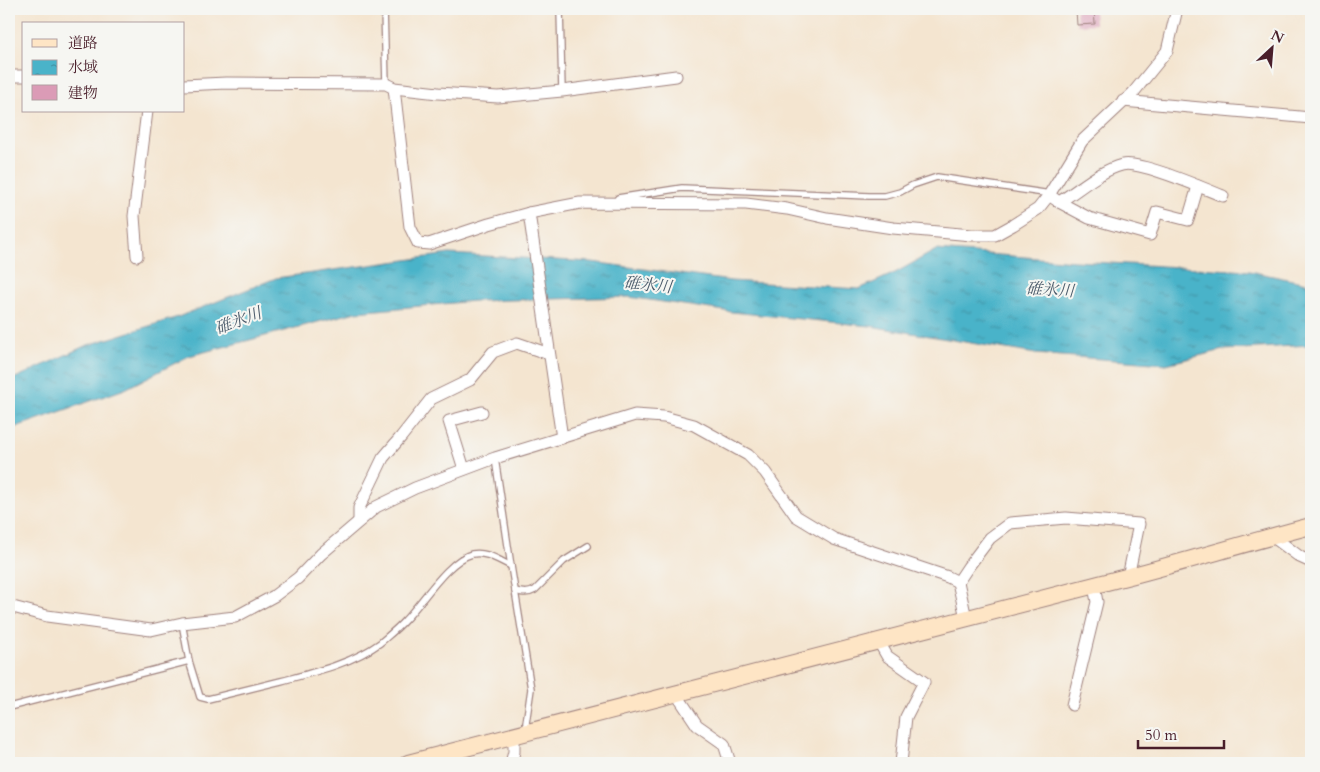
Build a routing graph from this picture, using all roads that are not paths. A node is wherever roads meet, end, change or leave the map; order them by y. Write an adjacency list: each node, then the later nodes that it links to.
1 (384, 9): 8 (lane)
2 (560, 9): 9 (lane)
3 (1177, 9): 10 (street)
4 (9, 76): 5 (street)
5 (22, 76)
6 (676, 76): 9 (street)
7 (185, 85): 8 (street)
8 (390, 86): 9 (street); 18 (street)
9 (562, 91)
10 (1123, 100): 12 (street); 14 (street)
11 (148, 112): 19 (street)
12 (1311, 118)
13 (1198, 186): 15 (street); 16 (street); 16 (street)
14 (1049, 195): 16 (street); 17 (lane); 17 (street)
15 (1223, 196)
16 (1059, 202)
17 (615, 203): 18 (street)
18 (530, 217): 20 (street)
19 (137, 256)
20 (548, 350): 22 (street); 25 (street)
21 (482, 412): 24 (street)
22 (562, 438): 23 (street); 32 (street)
23 (495, 458): 24 (street); 30 (lane)
24 (464, 469): 25 (street)
25 (359, 521): 37 (street)
26 (1311, 526): 27 (street)
27 (1272, 536): 29 (street); 31 (street)
28 (588, 546): 34 (lane)
29 (1311, 562)
30 (510, 566): 34 (lane); 39 (lane)
31 (1128, 577): 32 (street); 33 (street)
32 (958, 582): 36 (street)
33 (1094, 586): 36 (street); 41 (street)
34 (515, 591): 43 (lane)
35 (9, 606): 37 (street)
36 (966, 618): 38 (street)
37 (182, 623): 39 (lane)
38 (879, 642): 40 (street); 47 (street)
39 (189, 661): 42 (lane)
40 (677, 695): 43 (street); 46 (street)
41 (1072, 705)
42 (9, 707)
43 (522, 734): 44 (street); 45 (street)
44 (408, 763)
45 (511, 763)
46 (730, 763)
47 (901, 763)

